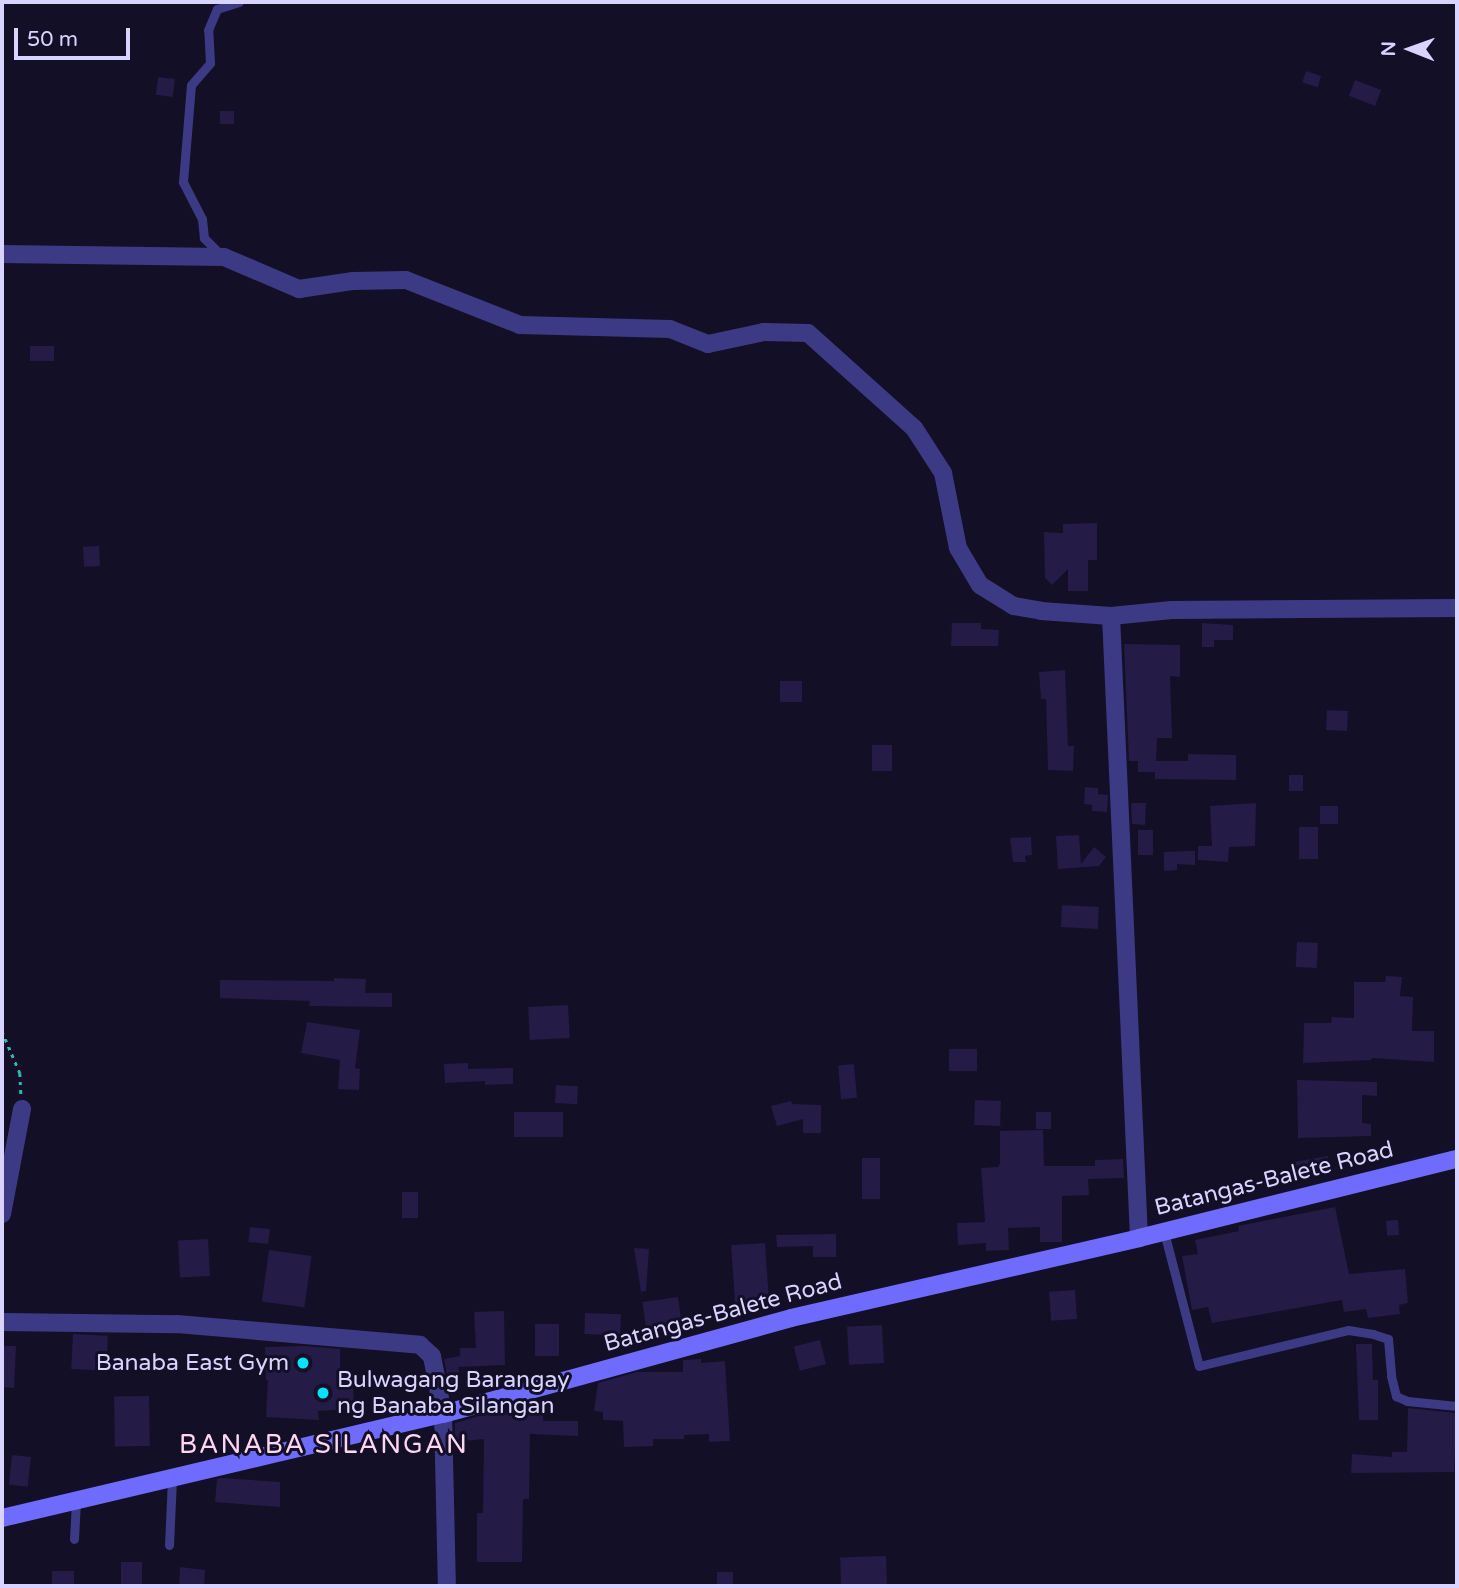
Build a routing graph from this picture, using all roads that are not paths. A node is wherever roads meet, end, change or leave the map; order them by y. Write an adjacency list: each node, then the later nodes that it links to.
1 (239, 2): 3 (lane)
2 (2, 254): 3 (street)
3 (224, 257): 5 (street)
4 (1457, 607): 5 (street)
5 (1111, 616): 10 (street)
6 (22, 1109): 8 (street)
7 (1457, 1159): 9 (main road, Batangas-Balete Road)
8 (2, 1214)
9 (1164, 1232): 10 (main road, Batangas-Balete Road); 12 (lane)
10 (1139, 1238): 13 (main road, Batangas-Balete Road)
11 (2, 1322): 13 (street)
12 (1457, 1406)
13 (443, 1414): 14 (main road, Batangas-Balete Road); 19 (street)
14 (172, 1480): 15 (main road, Batangas-Balete Road); 18 (lane)
15 (76, 1503): 16 (main road, Batangas-Balete Road); 17 (lane)
16 (2, 1518)
17 (74, 1539)
18 (169, 1545)
19 (447, 1586)

